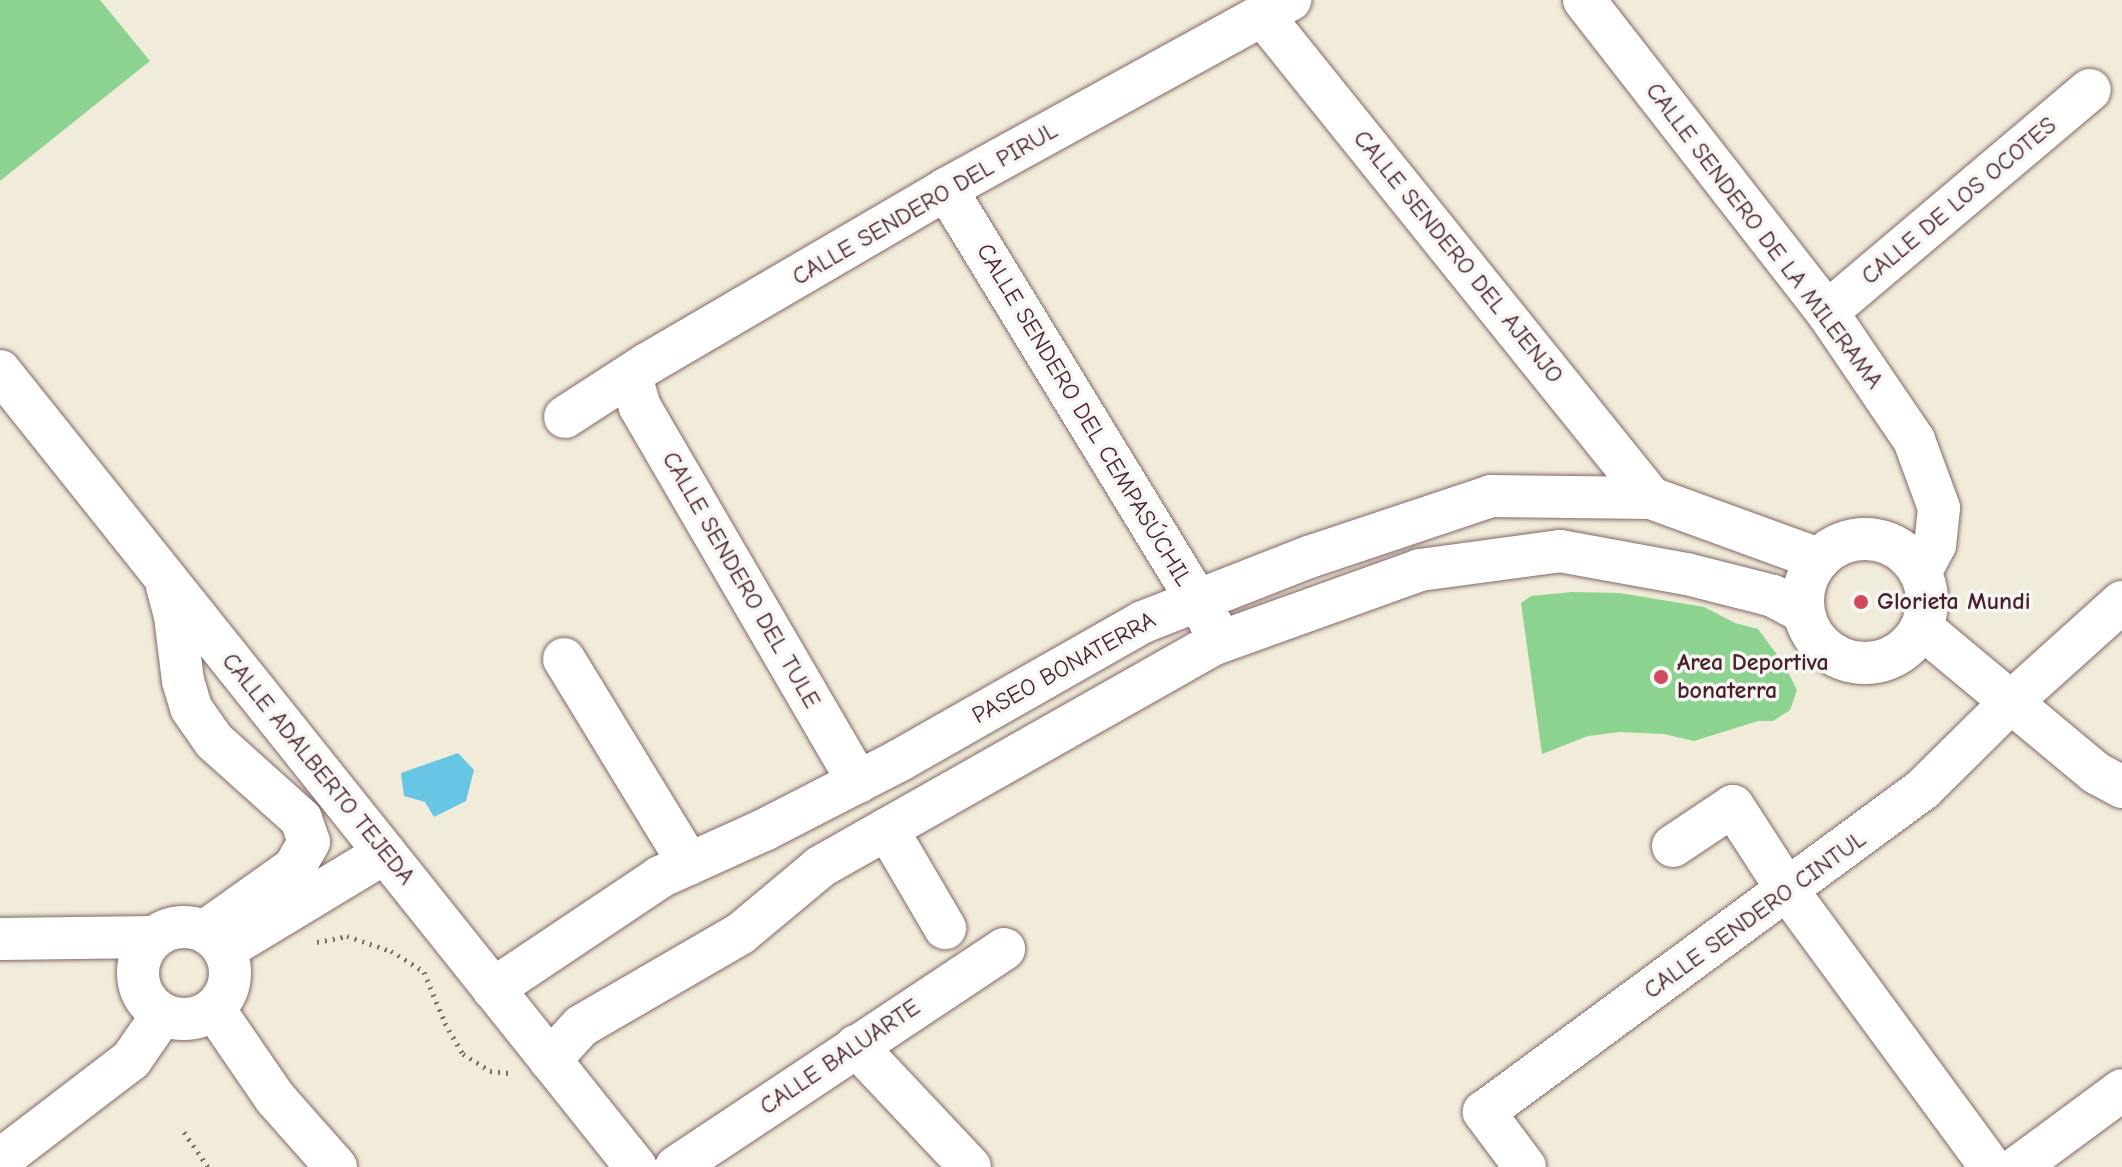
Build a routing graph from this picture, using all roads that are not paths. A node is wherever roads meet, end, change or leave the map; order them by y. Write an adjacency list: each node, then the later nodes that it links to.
1 (1584, 0): 5 (street, CALLE SENDERO DE LA MILERAMA)
2 (1277, 8): 4 (street, CALLE SENDERO DEL PIRUL); 9 (street, CALLE SENDERO DEL AJENJO)
3 (2090, 90): 5 (street, CALLE DE LOS OCOTES)
4 (946, 189): 7 (street, CALLE SENDERO DEL PIRUL); 13 (street, CALLE SENDERO DEL CEMPASÚCHIL)
5 (1827, 312): 11 (street, CALLE SENDERO DE LA MILERAMA)
6 (0, 371): 12 (street, CALLE ADALBERTO TEJEDA)
7 (631, 376): 8 (street, CALLE SENDERO DEL PIRUL); 20 (street, CALLE SENDERO DEL TULE)
8 (565, 417)
9 (1651, 498): 10 (street, PASEO BONATERRA); 13 (street, PASEO BONATERRA)
10 (1819, 559): 11 (street); 15 (street)
11 (1921, 571): 16 (street)
12 (165, 577): 24 (street, CALLE ADALBERTO TEJEDA); 30 (street)
13 (1197, 601): 17 (street, CALLE SENDERO DEL CEMPASÚCHIL); 20 (street, PASEO BONATERRA)
14 (2122, 602): 19 (street, CALLE SENDERO CINTUL)
15 (1803, 612): 16 (street); 17 (street)
16 (1922, 628): 19 (street)
17 (1223, 642): 22 (street)
18 (564, 659): 25 (street)
19 (2012, 701): 21 (street); 26 (street, CALLE SENDERO CINTUL)
20 (858, 782): 25 (street, PASEO BONATERRA)
21 (2122, 787)
22 (887, 829): 27 (street); 36 (street)
23 (1673, 846): 26 (street)
24 (385, 853): 30 (street); 32 (street, CALLE ADALBERTO TEJEDA)
25 (689, 864): 32 (street, PASEO BONATERRA)
26 (1788, 891): 43 (street, CALLE SENDERO CINTUL); 44 (street)
27 (945, 928)
28 (154, 937): 29 (street); 30 (street); 34 (street)
29 (0, 939)
30 (214, 941): 33 (street)
31 (1004, 949): 35 (street, CALLE BALUARTE)
32 (493, 989): 36 (street, CALLE ADALBERTO TEJEDA)
33 (214, 1009): 34 (street); 39 (street)
34 (162, 1015): 38 (street)
35 (856, 1046): 41 (street, CALLE BALUARTE); 42 (street)
36 (550, 1060): 40 (street, CALLE ADALBERTO TEJEDA)
37 (2122, 1090): 45 (street)
38 (0, 1160)
39 (336, 1167)
40 (636, 1167)
41 (676, 1167)
42 (970, 1167)
43 (1525, 1167)
44 (1991, 1167)
45 (2018, 1167)

